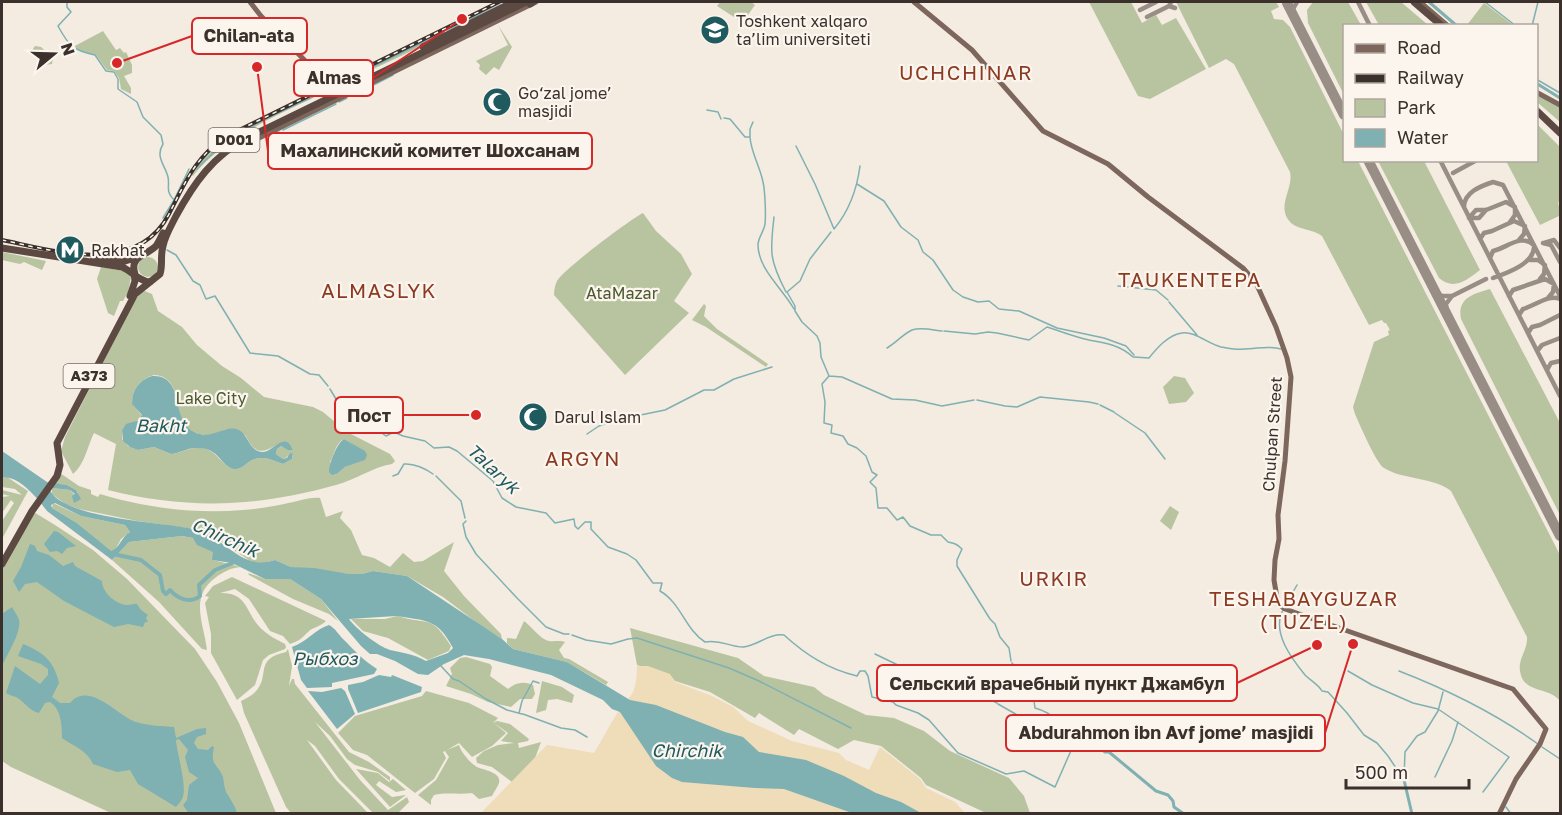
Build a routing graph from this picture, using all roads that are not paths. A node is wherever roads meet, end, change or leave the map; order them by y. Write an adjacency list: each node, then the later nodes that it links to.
1 (250, 2): 14 (main road)
2 (514, 2): 8 (highway, D001)
3 (531, 2): 7 (highway, D001)
4 (914, 2): 29 (main road, Chulpan Street)
5 (1412, 2): 9 (highway); 10 (highway)
6 (1420, 2): 11 (main road)
7 (494, 20): 8 (highway, D001); 12 (main road)
8 (478, 22): 12 (highway, D001); 13 (highway, D001)
9 (1435, 24)
10 (1440, 24)
11 (1446, 24)
12 (386, 72): 13 (highway, D001); 20 (main road)
13 (365, 77): 14 (highway, D001)
14 (336, 92): 17 (highway, D001)
15 (1538, 93): 16 (main road)
16 (1560, 105)
17 (301, 109): 20 (highway, D001); 23 (highway, D001)
18 (1538, 110): 19 (highway)
19 (1560, 131)
20 (239, 142): 24 (highway, D001)
21 (2, 246): 22 (highway)
22 (21, 249): 23 (highway); 25 (highway)
23 (140, 256): 24 (highway); 25 (highway, D001)
24 (161, 263): 26 (highway, D001)
25 (133, 273): 26 (highway); 27 (highway, A373)
26 (150, 282): 27 (highway, A373)
27 (53, 481): 28 (highway, A373)
28 (2, 562)
29 (1499, 813)

